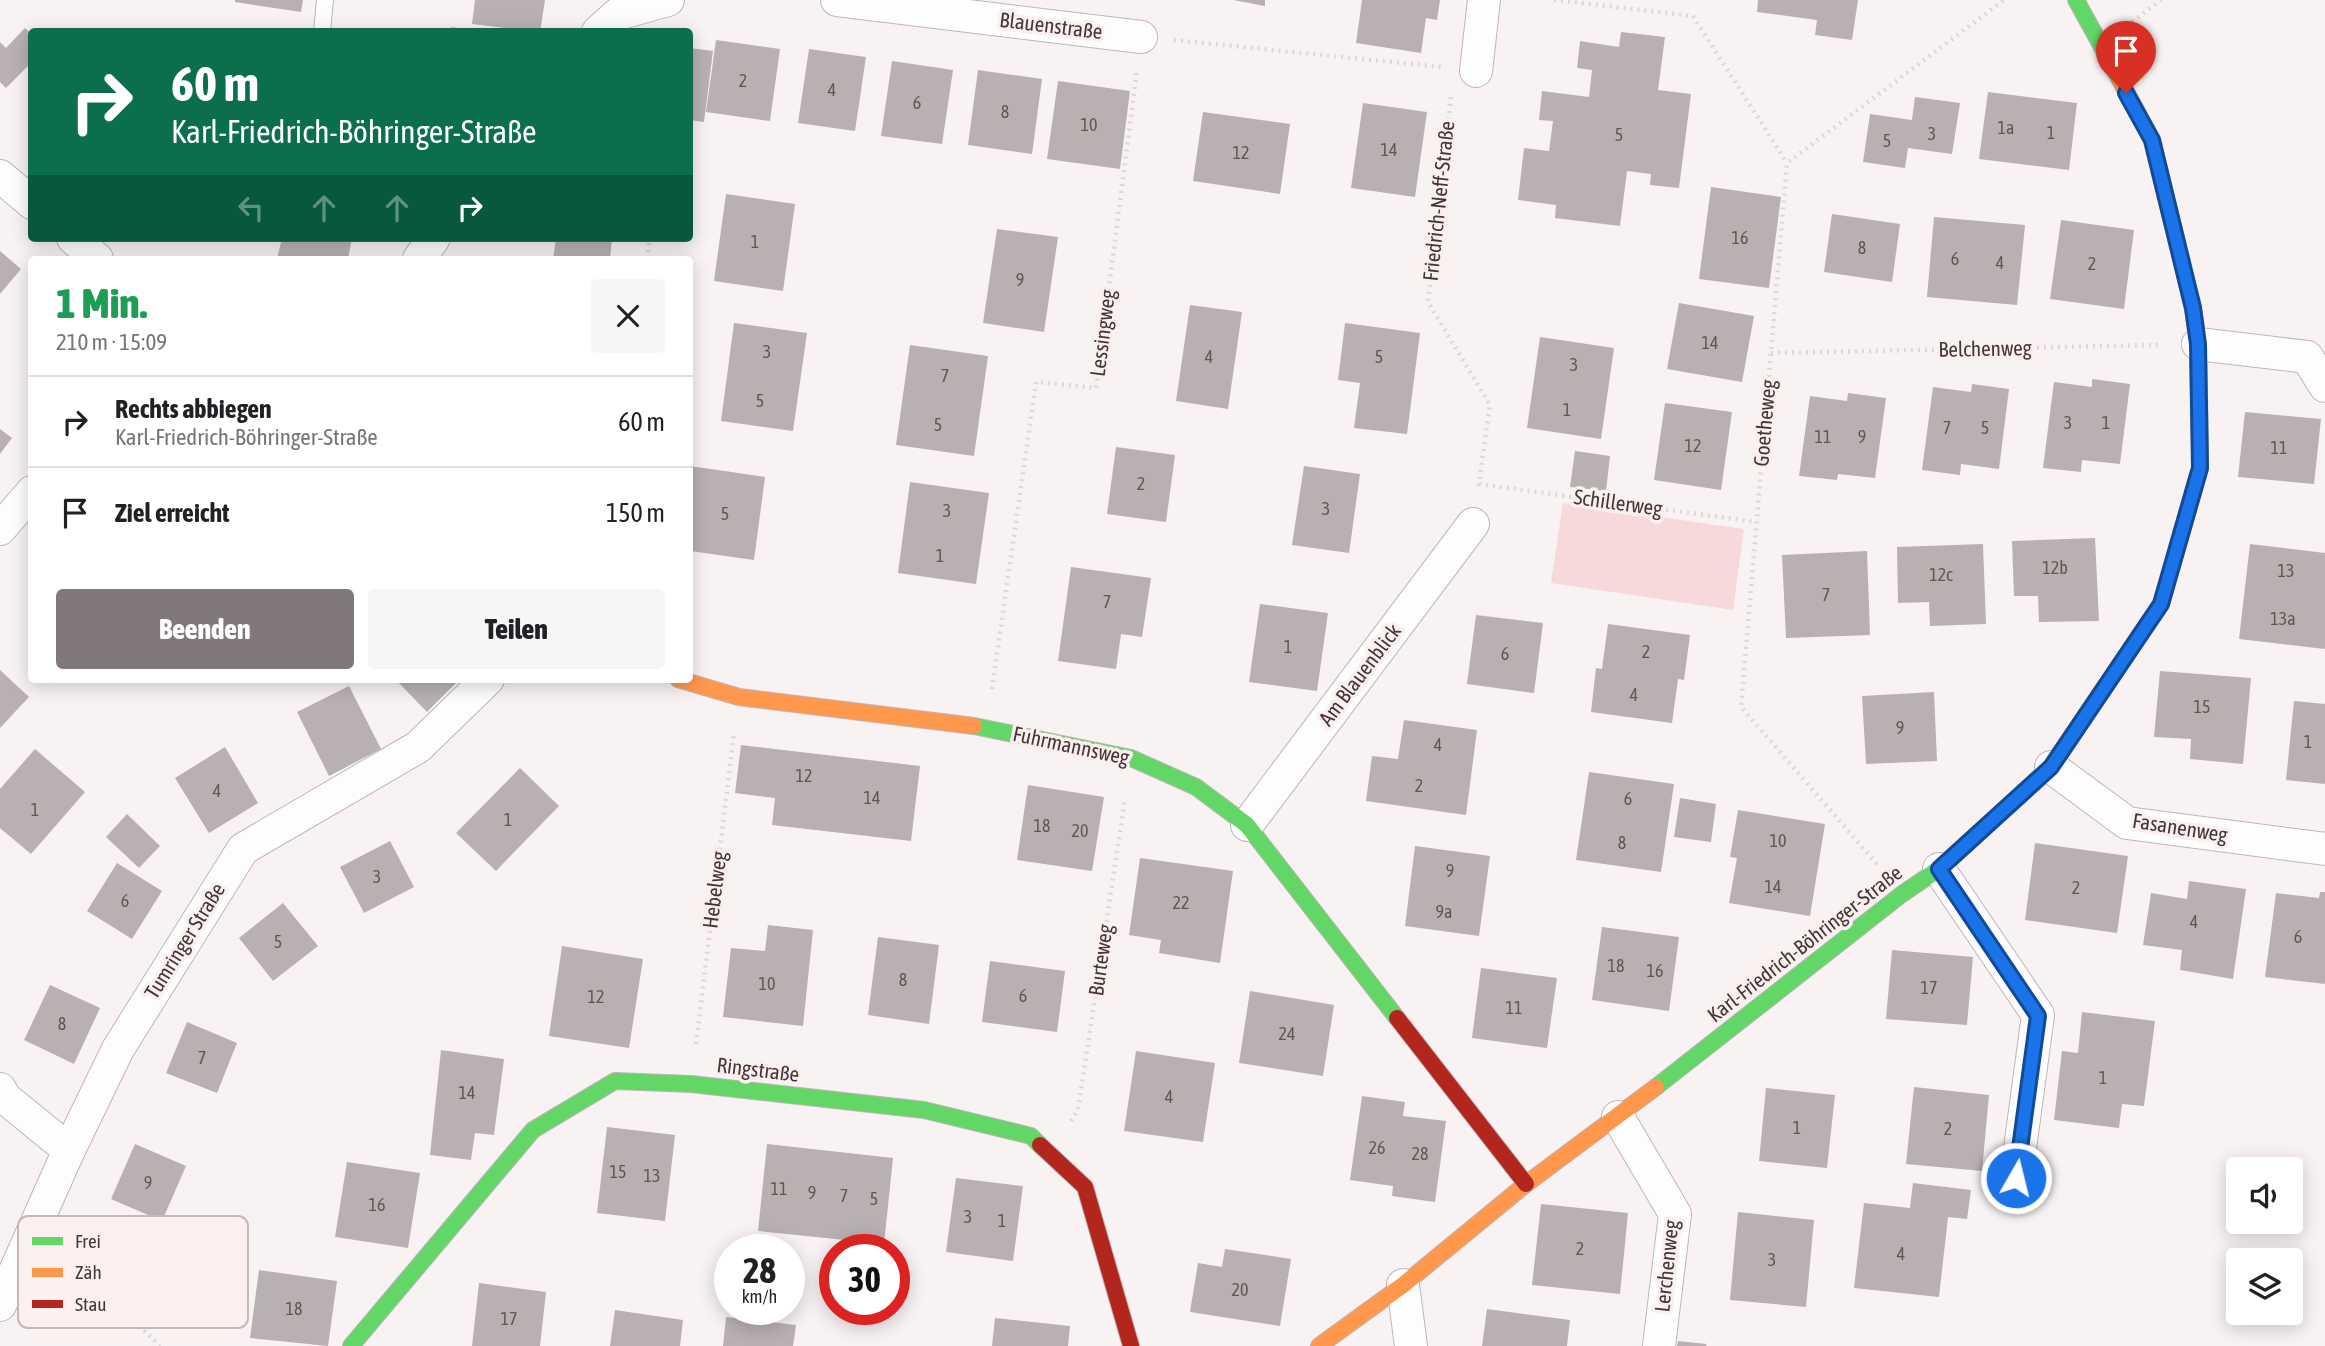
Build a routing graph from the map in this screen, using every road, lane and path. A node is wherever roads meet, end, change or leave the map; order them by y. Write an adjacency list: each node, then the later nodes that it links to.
1 (326, 0): 9 (lane)
2 (668, 0): 8 (street)
3 (836, 0): 10 (street, Blauenstraße)
4 (1483, 0): 11 (street)
5 (1554, 0): 12 (path)
6 (2004, 0): 12 (path)
7 (2076, 0): 17 (street, Karl-Friedrich-Böhringer-Straße)
8 (607, 15)
9 (323, 28)
10 (1141, 37): 11 (path); 28 (path, Lessingweg)
11 (1465, 70): 20 (path, Friedrich-Neff-Straße)
12 (1787, 163): 18 (path, Goetheweg)
13 (0, 176): 14 (street)
14 (28, 200)
15 (78, 242): 16 (street)
16 (94, 256)
17 (2198, 344): 18 (path, Belchenweg); 19 (street); 30 (street, Karl-Friedrich-Böhringer-Straße)
18 (1771, 353): 22 (path, Goetheweg)
19 (2325, 386)
20 (1479, 484): 22 (path, Schillerweg); 23 (path, Friedrich-Neff-Straße)
21 (28, 497): 24 (street)
22 (1756, 522): 34 (path, Goetheweg)
23 (1473, 524): 31 (street, Am Blauenblick)
24 (0, 529)
25 (484, 683): 38 (street, Tumringer Straße)
26 (692, 683): 27 (street, Fuhrmannsweg)
27 (739, 696): 28 (street, Fuhrmannsweg); 35 (path, Hebelweg)
28 (986, 728): 29 (street, Fuhrmannsweg)
29 (1131, 758): 31 (street, Fuhrmannsweg); 39 (path, Burteweg)
30 (2051, 767): 32 (street, Fasanenweg); 33 (street, Karl-Friedrich-Böhringer-Straße)
31 (1247, 825): 41 (street, Fuhrmannsweg)
32 (2325, 849)
33 (1939, 869): 34 (street, Karl-Friedrich-Böhringer-Straße); 40 (street)
34 (1902, 894): 37 (street, Karl-Friedrich-Böhringer-Straße)
35 (691, 1084): 39 (street, Ringstraße); 48 (street, Ringstraße)
36 (0, 1089): 38 (street)
37 (1618, 1117): 41 (street, Karl-Friedrich-Böhringer-Straße); 52 (street, Lerchenweg)
38 (69, 1150): 42 (street, Tumringer Straße)
39 (1049, 1153): 49 (street, Ringstraße)
40 (2016, 1178)
41 (1526, 1184): 44 (street, Karl-Friedrich-Böhringer-Straße)
42 (40, 1216)
43 (18, 1265): 45 (street, Tumringer Straße)
44 (1403, 1286): 50 (street, Karl-Friedrich-Böhringer-Straße); 51 (street)
45 (0, 1306)
46 (142, 1328): 47 (path)
47 (160, 1346)
48 (351, 1346)
49 (1130, 1346)
50 (1319, 1346)
51 (1411, 1346)
52 (1659, 1346)

